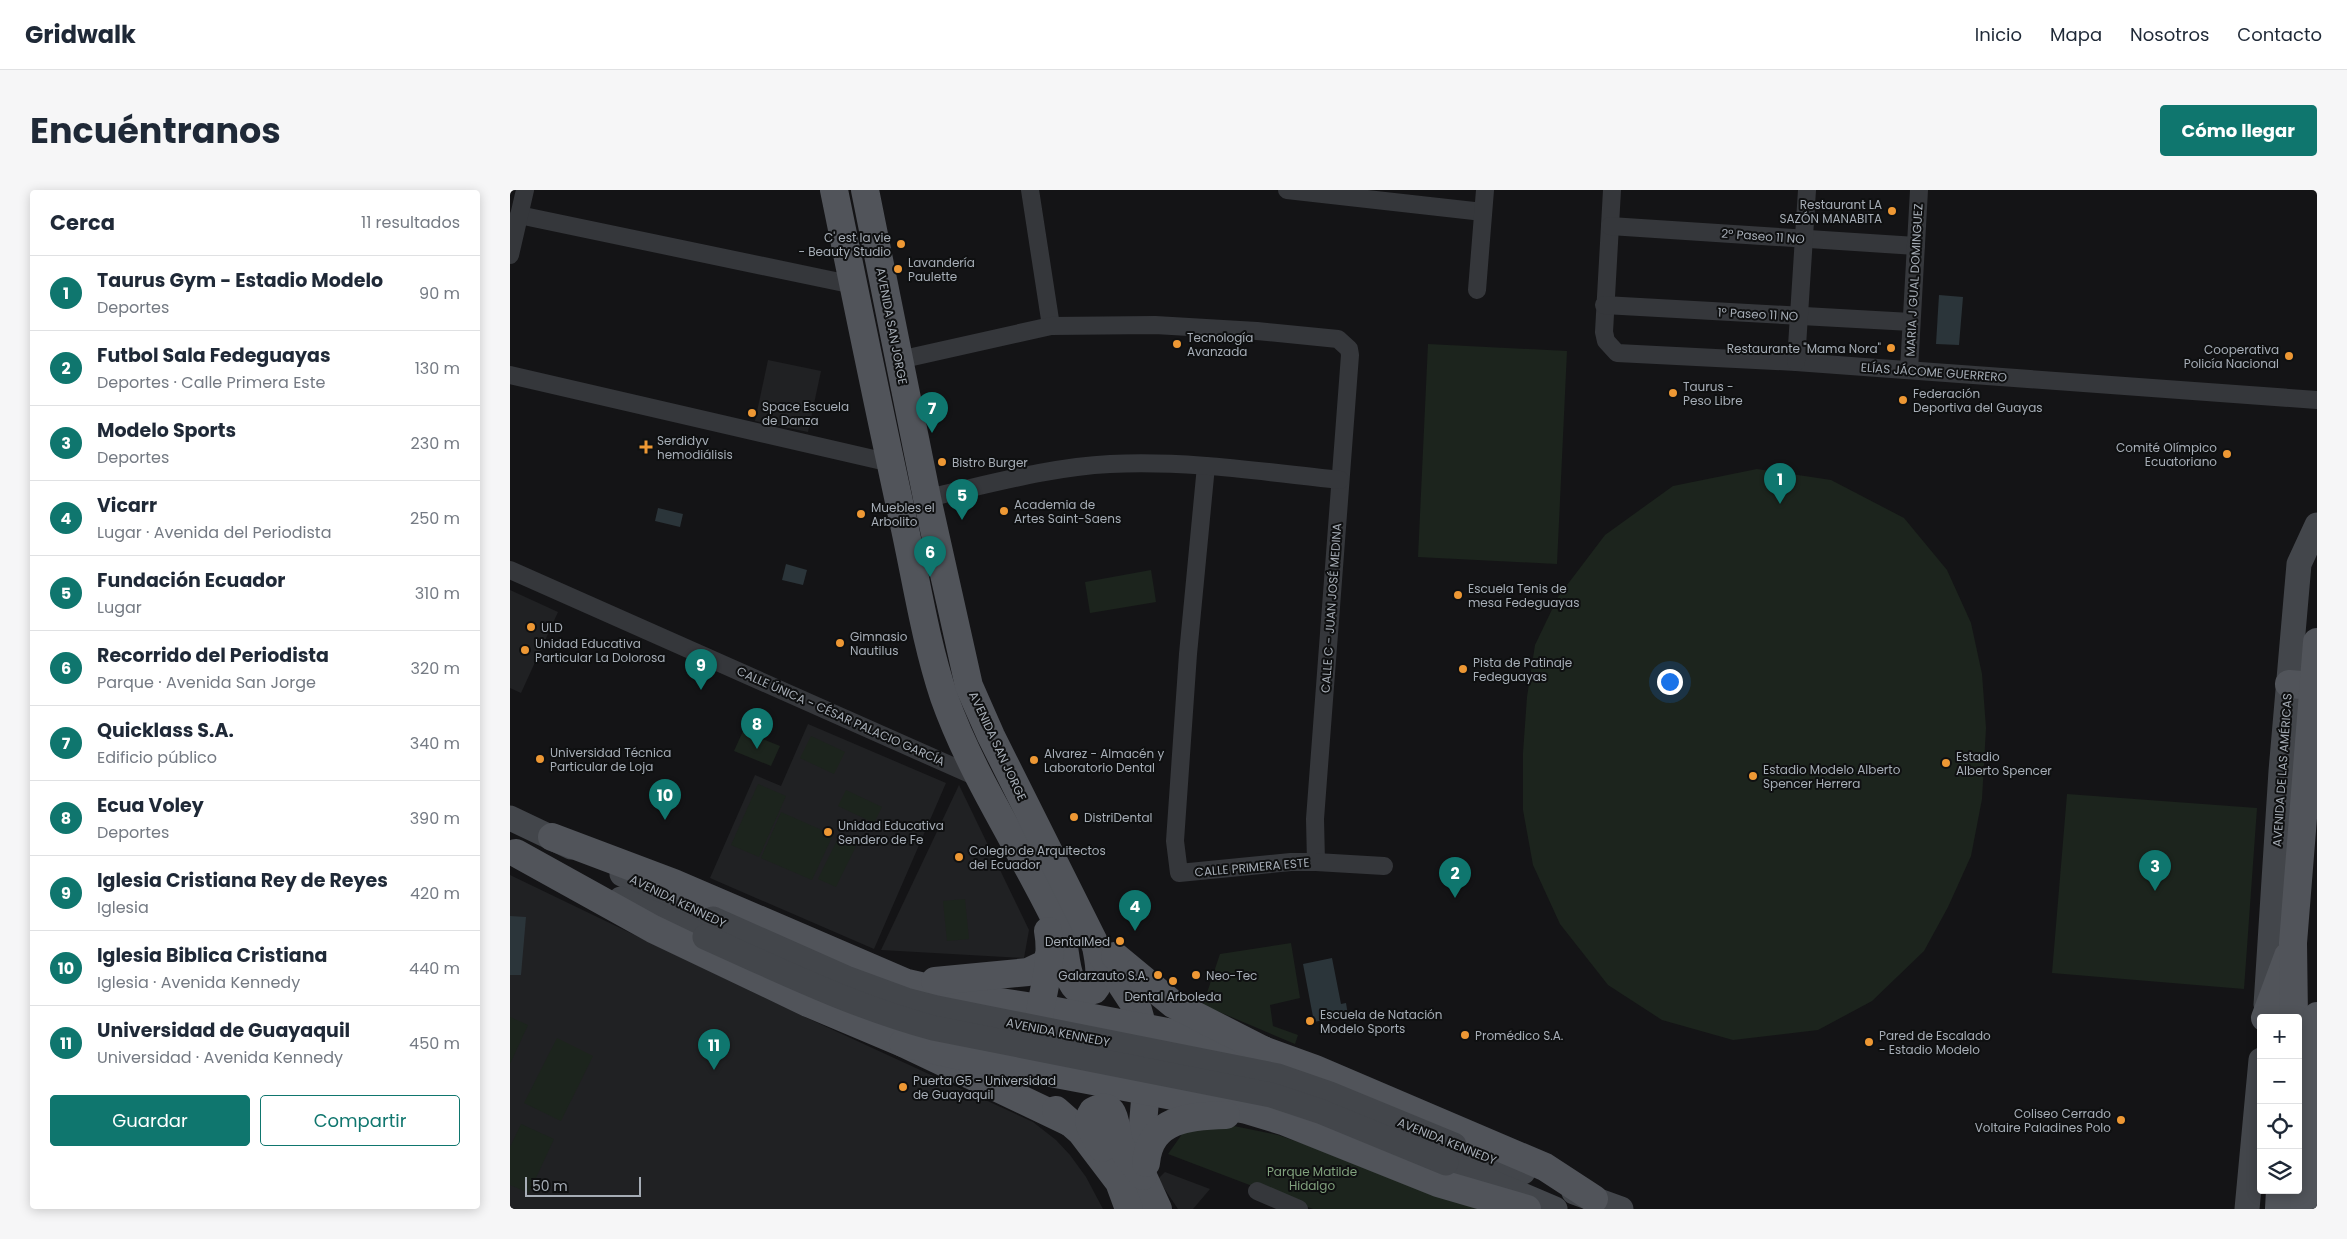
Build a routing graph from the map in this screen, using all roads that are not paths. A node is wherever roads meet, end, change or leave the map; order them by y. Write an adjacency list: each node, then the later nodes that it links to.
1 (524, 190): 11 (street)
2 (834, 190): 16 (main road)
3 (865, 190): 22 (main road, AVENIDA SAN JORGE)
4 (1030, 190): 21 (street)
5 (1287, 190): 10 (street)
6 (1485, 190): 10 (street)
7 (1612, 190): 12 (street)
8 (1808, 190): 13 (street)
9 (1919, 190): 14 (street, MARIA J GUAL DOMINGUEZ)
10 (1483, 212): 17 (street)
11 (519, 215): 15 (street); 16 (street)
12 (1610, 226): 13 (street, 2º Paseo 11 NO); 18 (street)
13 (1804, 239): 14 (street, 2º Paseo 11 NO); 19 (street)
14 (1916, 246): 20 (street, MARIA J GUAL DOMINGUEZ)
15 (510, 256)
16 (854, 285): 27 (main road)
17 (1478, 290)
18 (1604, 305): 19 (street, 1º Paseo 11 NO); 23 (street, ELÍAS JÁCOME GUERRERO)
19 (1799, 316): 20 (street, 1º Paseo 11 NO); 23 (street)
20 (1911, 322): 24 (street, MARIA J GUAL DOMINGUEZ)
21 (1051, 326): 22 (street); 29 (street, CALLE C - JUAN JOSÉ MEDINA)
22 (899, 360): 30 (main road, AVENIDA SAN JORGE)
23 (1796, 362): 24 (street, ELÍAS JÁCOME GUERRERO)
24 (1908, 370): 26 (street, ELÍAS JÁCOME GUERRERO)
25 (510, 375): 27 (street)
26 (2317, 400)
27 (891, 463): 35 (main road)
28 (1206, 466): 29 (street); 30 (street); 39 (street, CALLE PRIMERA ESTE)
29 (1340, 480): 39 (street, CALLE C - JUAN JOSÉ MEDINA)
30 (927, 498): 43 (main road, AVENIDA SAN JORGE)
31 (2317, 525): 34 (main road, AVENIDA DE LAS AMÉRICAS)
32 (510, 570): 35 (street, CALLE ÚNICA - CÉSAR PALACIO GARCÍA)
33 (2317, 642): 34 (main road, AVENIDA DE LAS AMÉRICAS)
34 (2301, 685): 44 (main road, AVENIDA DE LAS AMÉRICAS); 49 (main road, AVENIDA DE LAS AMÉRICAS)
35 (980, 778): 41 (main road)
36 (510, 818): 37 (main road, AVENIDA KENNEDY)
37 (552, 837): 42 (main road, AVENIDA KENNEDY); 46 (main road)
38 (513, 851): 42 (main road, AVENIDA KENNEDY); 54 (main road)
39 (1316, 862): 40 (street, CALLE PRIMERA ESTE)
40 (1384, 866)
41 (1040, 892): 43 (main road); 45 (main road)
42 (709, 928): 64 (main road, AVENIDA KENNEDY, bridge)
43 (1094, 942): 53 (main road); 56 (main road)
44 (2293, 943): 50 (main road); 51 (main road, AVENIDA DE LAS AMÉRICAS)
45 (1051, 952): 46 (main road); 48 (main road)
46 (884, 974): 47 (main road)
47 (973, 998): 48 (main road); 57 (main road)
48 (1040, 1008): 53 (main road); 58 (main road)
49 (2265, 1014)
50 (2266, 1014)
51 (2294, 1014)
52 (2317, 1016): 76 (main road)
53 (1143, 1028): 55 (main road); 59 (main road)
54 (904, 1043): 57 (main road); 63 (main road)
55 (1230, 1044): 56 (main road); 60 (main road)
56 (1263, 1050): 68 (main road)
57 (961, 1056): 58 (main road)
58 (1036, 1070): 59 (main road); 63 (main road)
59 (1146, 1090): 60 (main road); 65 (main road)
60 (1217, 1103): 62 (main road)
61 (2257, 1103): 74 (main road)
62 (1283, 1121): 65 (main road); 71 (main road)
63 (1069, 1122): 65 (main road)
64 (1450, 1154): 68 (main road, AVENIDA KENNEDY); 72 (main road, AVENIDA KENNEDY)
65 (1142, 1188): 69 (main road)
66 (1257, 1191): 70 (street)
67 (2280, 1194): 75 (main road)
68 (1594, 1199): 73 (main road, AVENIDA KENNEDY)
69 (1128, 1209)
70 (1299, 1209)
71 (1527, 1209)
72 (1554, 1209)
73 (1621, 1209)
74 (2247, 1209)
75 (2279, 1209)
76 (2304, 1209)

